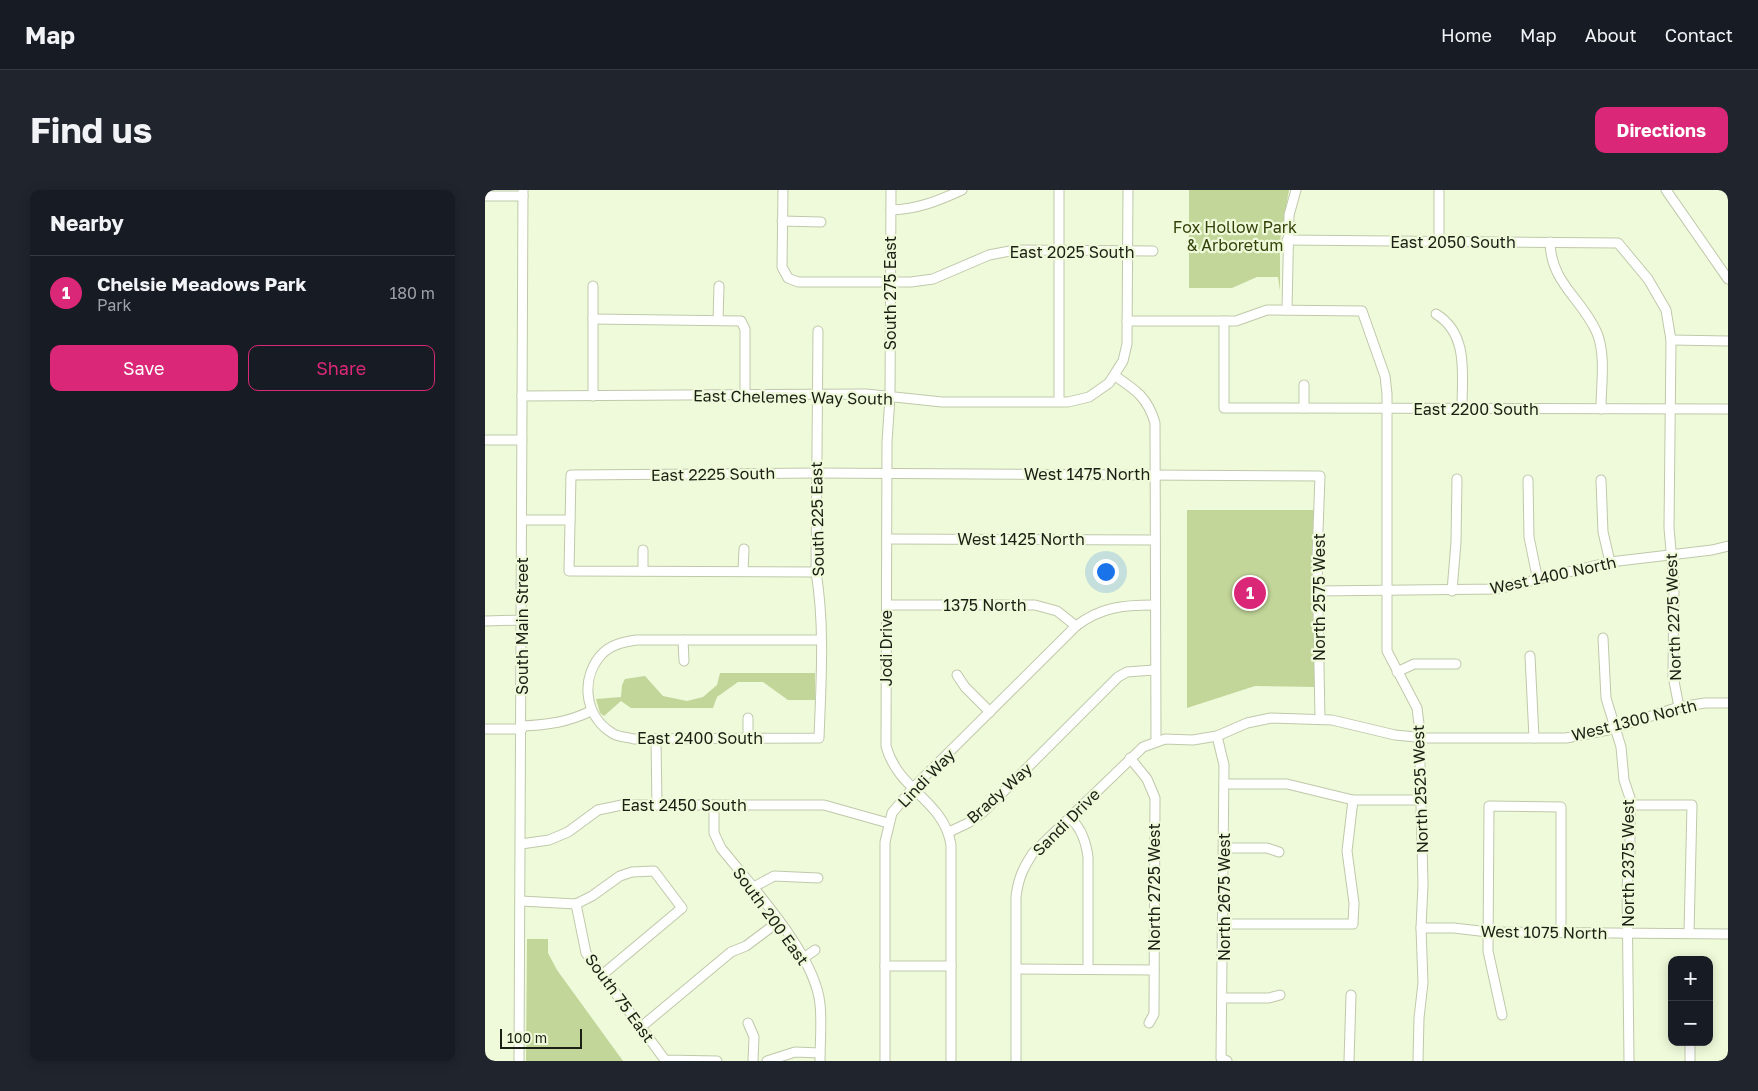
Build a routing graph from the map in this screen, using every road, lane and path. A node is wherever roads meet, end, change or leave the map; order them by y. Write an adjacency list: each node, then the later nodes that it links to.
1 (783, 190): 12 (street)
2 (891, 190): 11 (street, South 275 East)
3 (962, 190): 11 (street)
4 (1059, 190): 17 (street)
5 (1128, 190): 18 (street)
6 (1296, 190): 14 (street)
7 (1439, 190): 15 (street)
8 (1666, 190): 20 (street)
9 (523, 193): 10 (street); 37 (street, South Main Street)
10 (485, 196)
11 (891, 210): 21 (street, South 275 East)
12 (782, 221): 13 (street); 21 (street, East 2025 South)
13 (821, 222)
14 (1287, 240): 15 (street, East 2050 South); 24 (street)
15 (1439, 241): 16 (street, East 2050 South)
16 (1550, 242): 31 (street, East 2050 South); 44 (street)
17 (1059, 250): 18 (street, East 2025 South); 21 (street, East 2025 South); 40 (street)
18 (1127, 251): 19 (street, East 2025 South); 28 (street)
19 (1153, 251)
20 (1728, 279)
21 (891, 282): 39 (street, South 275 East)
22 (593, 286): 26 (street)
23 (719, 286): 27 (street)
24 (1287, 310): 29 (street); 42 (street, North 2525 West)
25 (1436, 314): 43 (street)
26 (593, 319): 27 (street); 38 (street)
27 (718, 320): 35 (street)
28 (1127, 321): 29 (street); 33 (street)
29 (1224, 322): 41 (street, East 2200 South)
30 (818, 331): 36 (street, South 225 East)
31 (1671, 340): 32 (street); 45 (street)
32 (1728, 341)
33 (1115, 376): 40 (street, East Chelemes Way South); 53 (street)
34 (1303, 385): 41 (street)
35 (745, 395): 36 (street, East Chelemes Way South); 38 (street, East Chelemes Way South)
36 (817, 395): 39 (street, East Chelemes Way South); 50 (street, South 225 East)
37 (522, 396): 38 (street, East Chelemes Way South); 48 (street, South Main Street)
38 (593, 396)
39 (890, 397): 40 (street, East Chelemes Way South); 49 (street, South 275 East)
40 (1059, 401)
41 (1303, 408): 42 (street, East 2200 South)
42 (1387, 408): 43 (street, East 2200 South); 72 (street, North 2525 West)
43 (1462, 408): 44 (street, East 2200 South)
44 (1601, 409): 45 (street, East 2200 South)
45 (1669, 409): 46 (street, East 2200 South); 65 (street, North 2275 West)
46 (1728, 409)
47 (485, 440): 48 (street)
48 (522, 440): 58 (street, South Main Street)
49 (887, 442): 52 (street, Jodi Drive)
50 (816, 473): 51 (street, East 2225 South); 59 (street, East 2225 South); 69 (street, South 225 East)
51 (855, 473): 52 (street, West 1475 North)
52 (887, 474): 53 (street, West 1475 North); 60 (street, Jodi Drive)
53 (1155, 474): 54 (street, West 1475 North); 61 (street)
54 (1319, 476): 71 (street, North 2575 West)
55 (1457, 480): 73 (street)
56 (1528, 480): 70 (street)
57 (1601, 480): 66 (street)
58 (522, 520): 59 (street); 76 (street, South Main Street)
59 (570, 520): 67 (street)
60 (887, 539): 61 (street, West 1425 North); 74 (street, Jodi Drive)
61 (1155, 540): 75 (street)
62 (1728, 546): 65 (street, West 1400 North)
63 (744, 549): 68 (street)
64 (643, 550): 67 (street)
65 (1671, 555): 66 (street, West 1400 North); 89 (street, North 2275 West)
66 (1610, 562): 70 (street, West 1400 North)
67 (643, 571): 68 (street)
68 (743, 571): 69 (street)
69 (816, 572): 81 (street, South 225 East)
70 (1537, 581): 73 (street, West 1400 North)
71 (1317, 591): 72 (street, West 1400 North); 93 (street, North 2575 West)
72 (1386, 591): 73 (street, West 1400 North); 86 (street, North 2525 West)
73 (1452, 591)
74 (887, 605): 78 (street, 1375 North); 106 (street, Jodi Drive)
75 (1154, 605): 78 (street, Lindi Way); 85 (street)
76 (522, 620): 77 (street); 94 (street, South Main Street)
77 (485, 621)
78 (1076, 626): 91 (street, Lindi Way)
79 (1603, 638): 95 (street, North 2375 West)
80 (683, 640): 81 (street); 83 (street); 90 (street)
81 (821, 640): 99 (street, South 225 East)
82 (1530, 656): 101 (street)
83 (684, 661)
84 (1456, 664): 86 (street)
85 (1154, 670): 103 (street); 114 (street, Brady Way)
86 (1397, 672): 100 (street, North 2525 West)
87 (957, 675): 91 (street)
88 (1728, 703): 89 (street, West 1300 North)
89 (1679, 707): 95 (street, West 1300 North)
90 (591, 711): 94 (street); 102 (street, East 2400 South)
91 (990, 712): 106 (street, Lindi Way)
92 (749, 718): 98 (street)
93 (1320, 719): 97 (street, West 1300 North); 100 (street, West 1300 North)
94 (522, 728): 96 (street); 115 (street, South Main Street)
95 (1614, 728): 101 (street, West 1300 North); 111 (street, North 2375 West)
96 (485, 729)
97 (1217, 736): 103 (street, West 1300 North); 105 (street, North 2675 West)
98 (748, 738): 99 (street, East 2400 South); 102 (street, East 2400 South)
99 (819, 738)
100 (1420, 738): 101 (street, West 1300 North); 108 (street, North 2525 West)
101 (1534, 738)
102 (656, 740): 109 (street)
103 (1156, 741): 104 (street, Sandi Drive)
104 (1130, 758): 112 (street, Sandi Drive); 136 (street, North 2725 West)
105 (1224, 784): 107 (street); 116 (street, North 2675 West)
106 (913, 788): 113 (street, Lindi Way); 114 (street, Jodi Drive)
107 (1353, 800): 108 (street); 123 (street)
108 (1421, 800): 124 (street, North 2525 West)
109 (657, 805): 110 (street, East 2450 South); 115 (street, East 2450 South)
110 (713, 805): 113 (street, East 2450 South); 119 (street, South 200 East)
111 (1631, 805): 127 (street); 128 (street, North 2375 West)
112 (1071, 819): 134 (street, Sandi Drive); 135 (street)
113 (888, 823): 132 (street, Lindi Way)
114 (949, 832): 133 (street, Brady Way)
115 (521, 844): 120 (street, South Main Street)
116 (1224, 848): 117 (street); 123 (street, North 2675 West)
117 (1279, 852)
118 (818, 878): 119 (street)
119 (752, 888): 122 (street, South 200 East)
120 (521, 901): 121 (street); 149 (street, South Main Street)
121 (576, 904): 137 (street, South 75 East); 137 (street)
122 (778, 922): 131 (street, South 200 East); 144 (street)
123 (1224, 924): 140 (street, North 2675 West)
124 (1421, 928): 125 (street, West 1075 North); 157 (street, North 2525 West)
125 (1488, 932): 126 (street, West 1075 North); 126 (street); 141 (street)
126 (1561, 932): 128 (street, West 1075 North)
127 (1689, 932): 128 (street, West 1075 North); 129 (street, West 1075 North)
128 (1627, 933): 158 (street, North 2375 West)
129 (1728, 934)
130 (815, 950): 131 (street)
131 (805, 957): 146 (street, South 200 East)
132 (885, 966): 133 (street); 153 (street, Lindi Way)
133 (951, 966): 154 (street, Brady Way)
134 (1017, 969): 135 (street); 155 (street, Sandi Drive)
135 (1088, 970): 136 (street)
136 (1154, 970): 143 (street, North 2725 West)
137 (602, 975): 144 (street, South 75 East)
138 (1280, 994): 140 (street)
139 (1351, 995): 156 (street)
140 (1223, 998): 148 (street, North 2675 West)
141 (1502, 1015)
142 (748, 1023): 151 (street)
143 (1149, 1023)
144 (641, 1027): 147 (street, South 75 East)
145 (1690, 1046): 159 (street)
146 (819, 1057): 152 (street)
147 (665, 1060): 150 (street)
148 (1224, 1060)
149 (519, 1061)
150 (717, 1061)
151 (753, 1061)
152 (767, 1061)
153 (885, 1061)
154 (951, 1061)
155 (1016, 1061)
156 (1349, 1061)
157 (1419, 1061)
158 (1629, 1061)
159 (1691, 1061)

